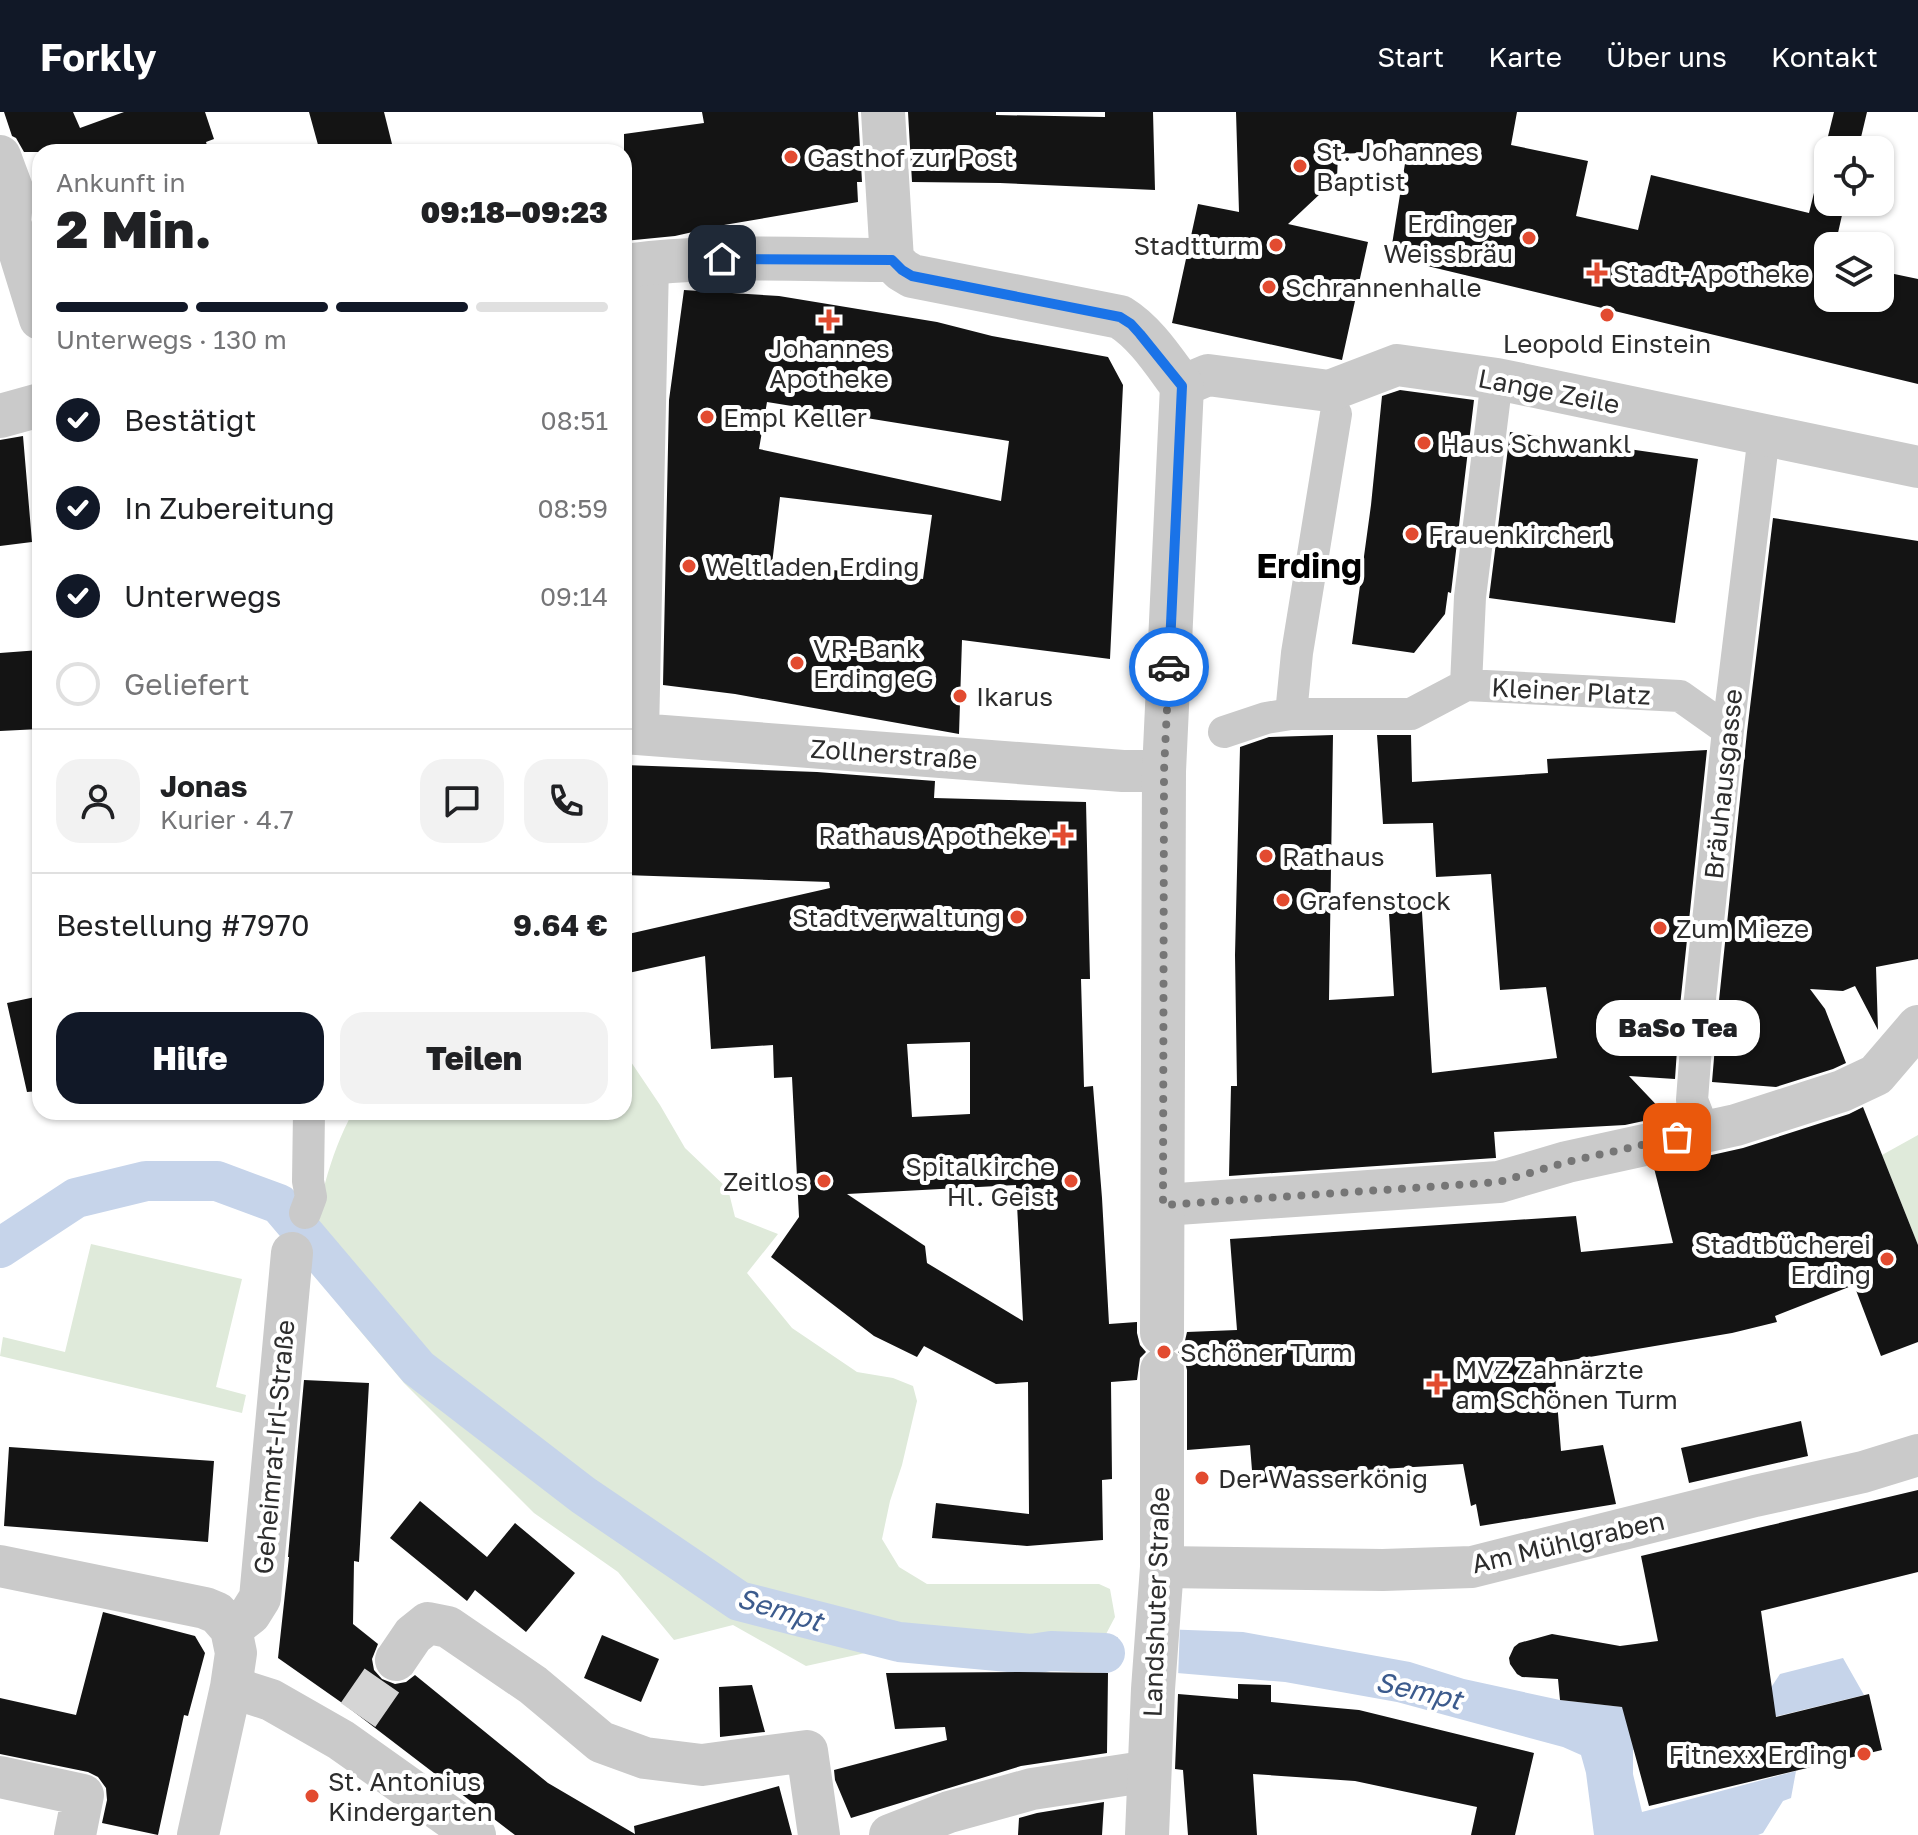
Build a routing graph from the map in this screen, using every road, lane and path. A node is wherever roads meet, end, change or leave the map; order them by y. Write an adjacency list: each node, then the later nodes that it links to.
1 (883, 112): 3 (street)
2 (0, 156): 5 (street)
3 (892, 260): 4 (street); 7 (street)
4 (636, 265): 13 (street)
5 (32, 293)
6 (1497, 379): 7 (street, Lange Zeile); 11 (street, Lange Zeile); 14 (street)
7 (1182, 386): 19 (street, Landshuter Straße)
8 (32, 407): 10 (street)
9 (1336, 414): 15 (street)
10 (0, 416)
11 (1764, 435): 12 (street, Lange Zeile); 16 (street, Bräuhausgasse)
12 (1918, 467)
13 (632, 640)
14 (1466, 685): 15 (street, Kleiner Platz); 16 (street, Kleiner Platz)
15 (1291, 714): 17 (street)
16 (1728, 730): 22 (street, Bräuhausgasse)
17 (1224, 732)
18 (632, 734): 19 (street, Zollnerstraße)
19 (1151, 758): 24 (street, Landshuter Straße)
20 (1918, 1026): 22 (street)
21 (309, 1120): 23 (street)
22 (1704, 1131): 24 (street)
23 (308, 1205)
24 (1163, 1205): 28 (street, Landshuter Straße)
25 (292, 1253): 29 (street, Geheimrat-Irl-Straße)
26 (1918, 1455): 28 (street, Am Mühlgraben)
27 (0, 1566): 29 (street)
28 (1160, 1587): 32 (street, Landshuter Straße)
29 (231, 1629): 31 (street)
30 (396, 1660): 37 (street)
31 (231, 1687): 35 (street); 36 (street)
32 (1150, 1771): 38 (street); 39 (street, Landshuter Straße)
33 (0, 1777): 34 (street)
34 (78, 1834)
35 (198, 1835)
36 (475, 1835)
37 (819, 1835)
38 (890, 1835)
39 (1147, 1835)

